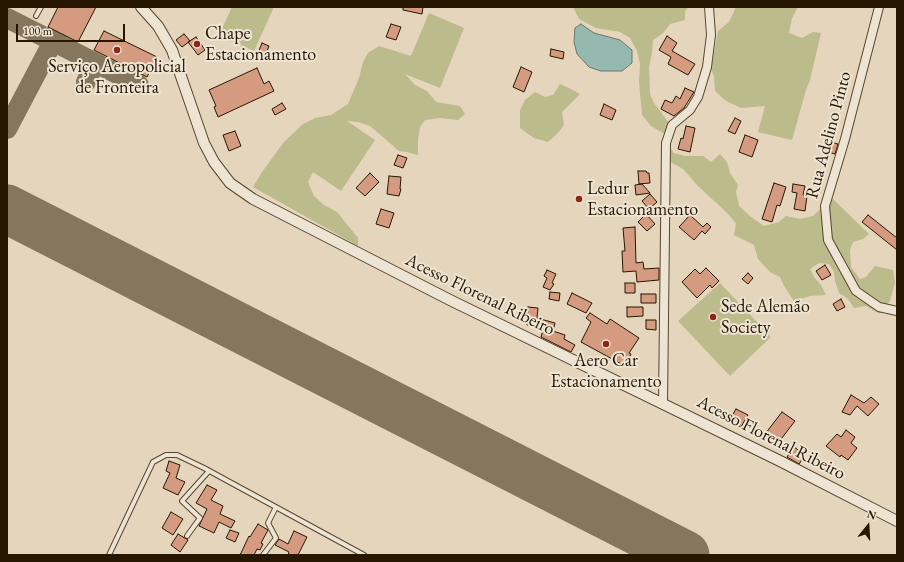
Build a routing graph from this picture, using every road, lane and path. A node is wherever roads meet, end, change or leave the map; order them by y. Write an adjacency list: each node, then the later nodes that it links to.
1 (41, 7): 5 (lane)
2 (141, 7): 7 (street, Acesso Florenal Ribeiro)
3 (710, 7): 7 (street)
4 (879, 7): 6 (street, Rua Adelino Pinto)
5 (36, 16)
6 (897, 311)
7 (663, 404): 10 (street, Acesso Florenal Ribeiro)
8 (209, 471): 9 (lane); 11 (lane); 12 (lane)
9 (276, 507): 13 (lane); 14 (lane)
10 (897, 521)
11 (187, 536)
12 (109, 555)
13 (264, 555)
14 (364, 555)

